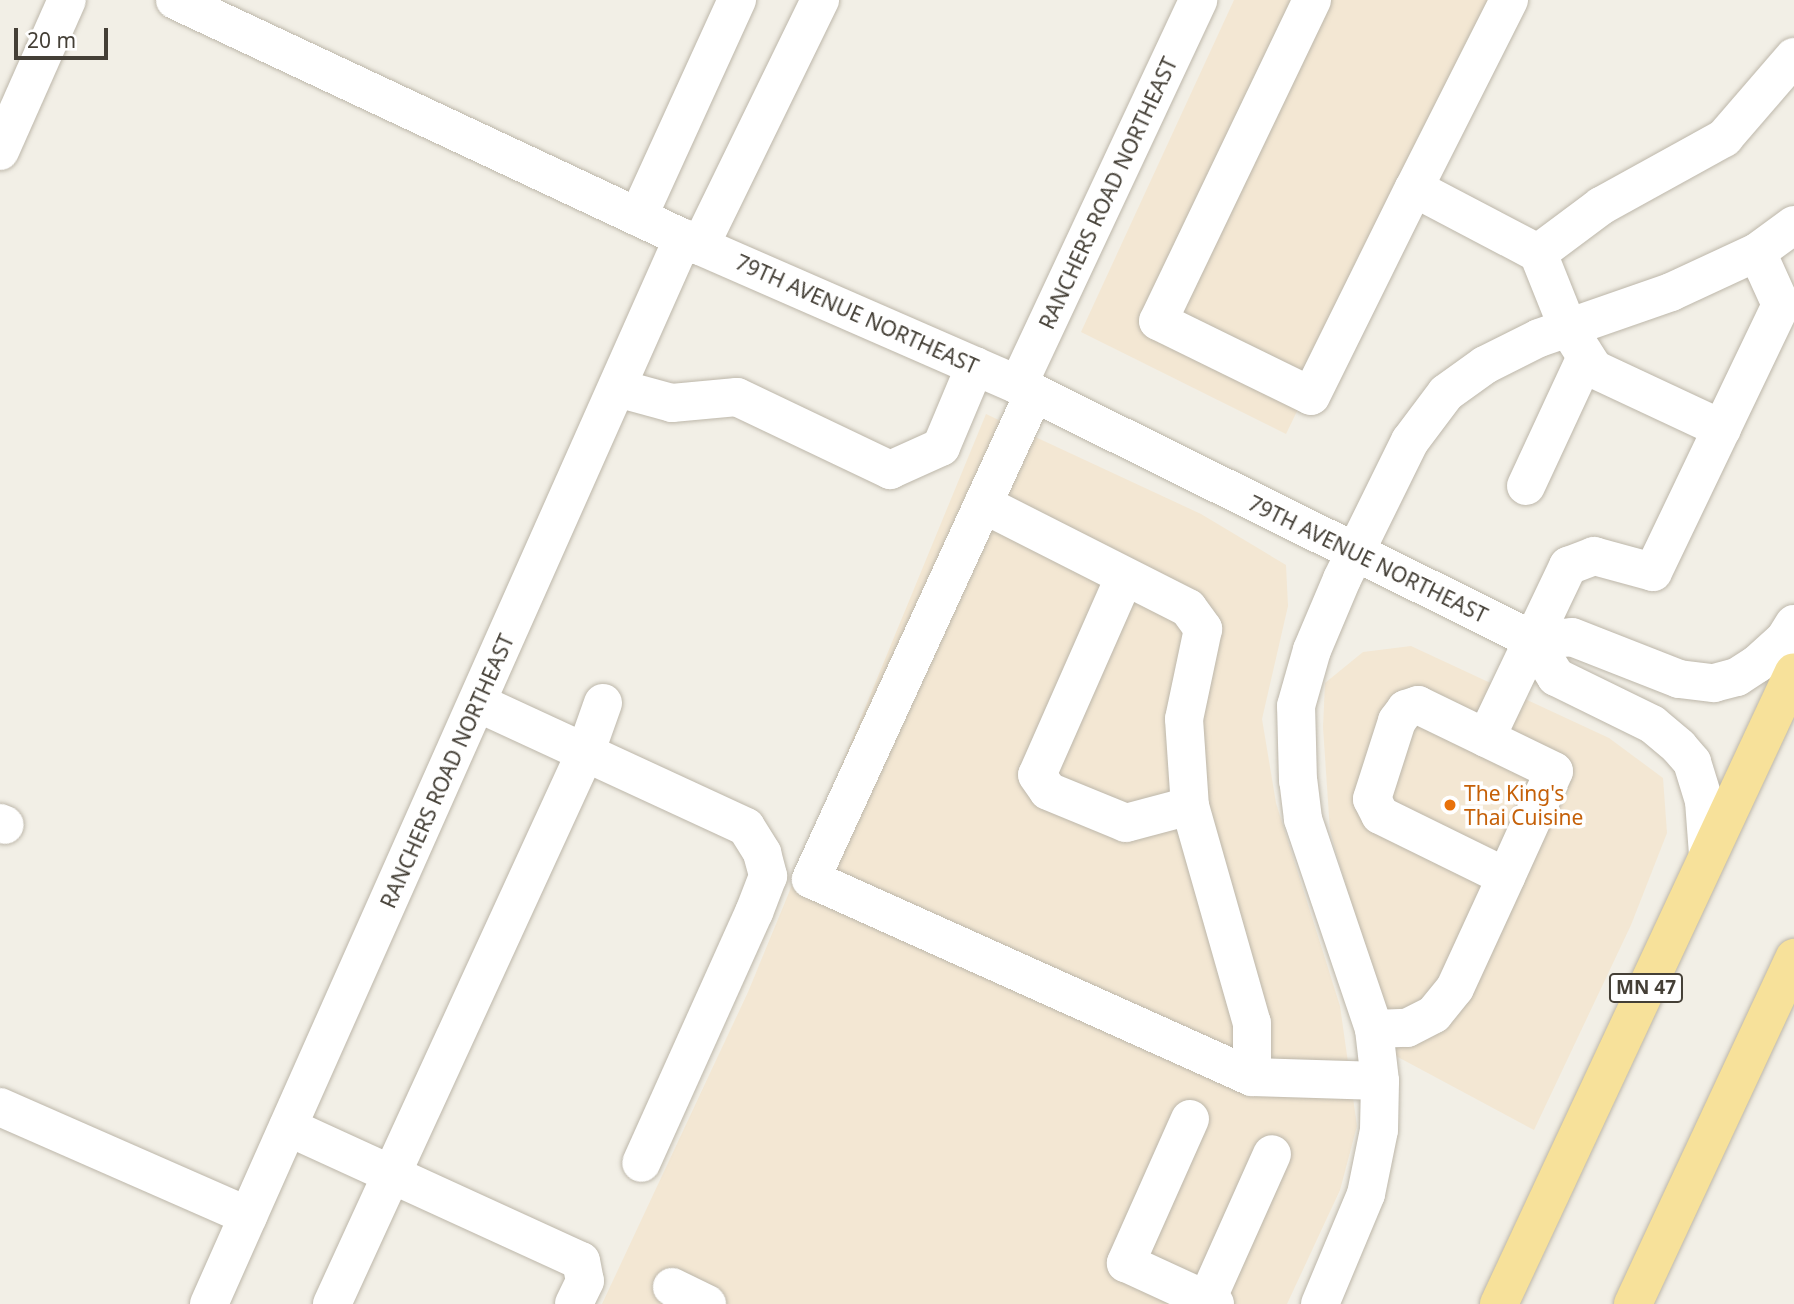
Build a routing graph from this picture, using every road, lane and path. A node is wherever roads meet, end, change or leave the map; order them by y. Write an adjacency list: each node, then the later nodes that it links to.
1 (67, 0): 9 (street)
2 (175, 0): 11 (street, 79TH AVENUE NORTHEAST)
3 (737, 0): 11 (street)
4 (820, 0): 13 (street, RANCHERS ROAD NORTHEAST)
5 (1198, 0): 19 (street, RANCHERS ROAD NORTHEAST)
6 (1311, 0): 10 (street)
7 (1509, 0): 10 (street)
8 (1794, 57): 15 (street)
9 (0, 151)
10 (1414, 188): 15 (street)
11 (638, 217): 13 (street, 79TH AVENUE NORTHEAST)
12 (1794, 225): 14 (street)
13 (692, 242): 17 (street, 79TH AVENUE NORTHEAST); 18 (street, RANCHERS ROAD NORTHEAST)
14 (1757, 252): 16 (street); 20 (street)
15 (1538, 253): 16 (street)
16 (1577, 342): 20 (street); 21 (street); 23 (street)
17 (975, 366): 18 (street); 19 (street, 79TH AVENUE NORTHEAST)
18 (617, 387): 28 (street, RANCHERS ROAD NORTHEAST)
19 (1026, 389): 22 (street, RANCHERS ROAD NORTHEAST); 23 (street, 79TH AVENUE NORTHEAST)
20 (1722, 429): 26 (street)
21 (1526, 486)
22 (983, 504): 24 (street); 37 (street, RANCHERS ROAD NORTHEAST)
23 (1354, 552): 26 (street, 79TH AVENUE NORTHEAST); 36 (street)
24 (1124, 578): 32 (street); 32 (street)
25 (1794, 624): 26 (street)
26 (1533, 640): 30 (street); 33 (street)
27 (1794, 672): 33 (main road, MN 47)
28 (478, 703): 31 (street); 41 (street, RANCHERS ROAD NORTHEAST)
29 (603, 703): 31 (street)
30 (1486, 738): 34 (street); 34 (street)
31 (586, 751): 43 (street); 44 (street)
32 (1190, 806): 37 (street)
33 (1708, 854): 53 (main road, MN 47)
34 (1506, 877): 36 (street)
35 (1794, 958): 54 (main road)
36 (1374, 1029): 38 (street)
37 (1252, 1076): 38 (street)
38 (1380, 1081): 52 (street)
39 (0, 1107): 45 (street)
40 (1190, 1119): 47 (street)
41 (288, 1127): 44 (street); 45 (street, RANCHERS ROAD NORTHEAST)
42 (1272, 1154): 47 (street)
43 (641, 1163)
44 (393, 1173): 49 (street); 50 (street)
45 (248, 1216): 48 (street, RANCHERS ROAD NORTHEAST)
46 (672, 1287): 51 (street)
47 (1209, 1303)
48 (209, 1304)
49 (332, 1304)
50 (574, 1304)
51 (707, 1304)
52 (1320, 1304)
53 (1499, 1304)
54 (1633, 1304)

